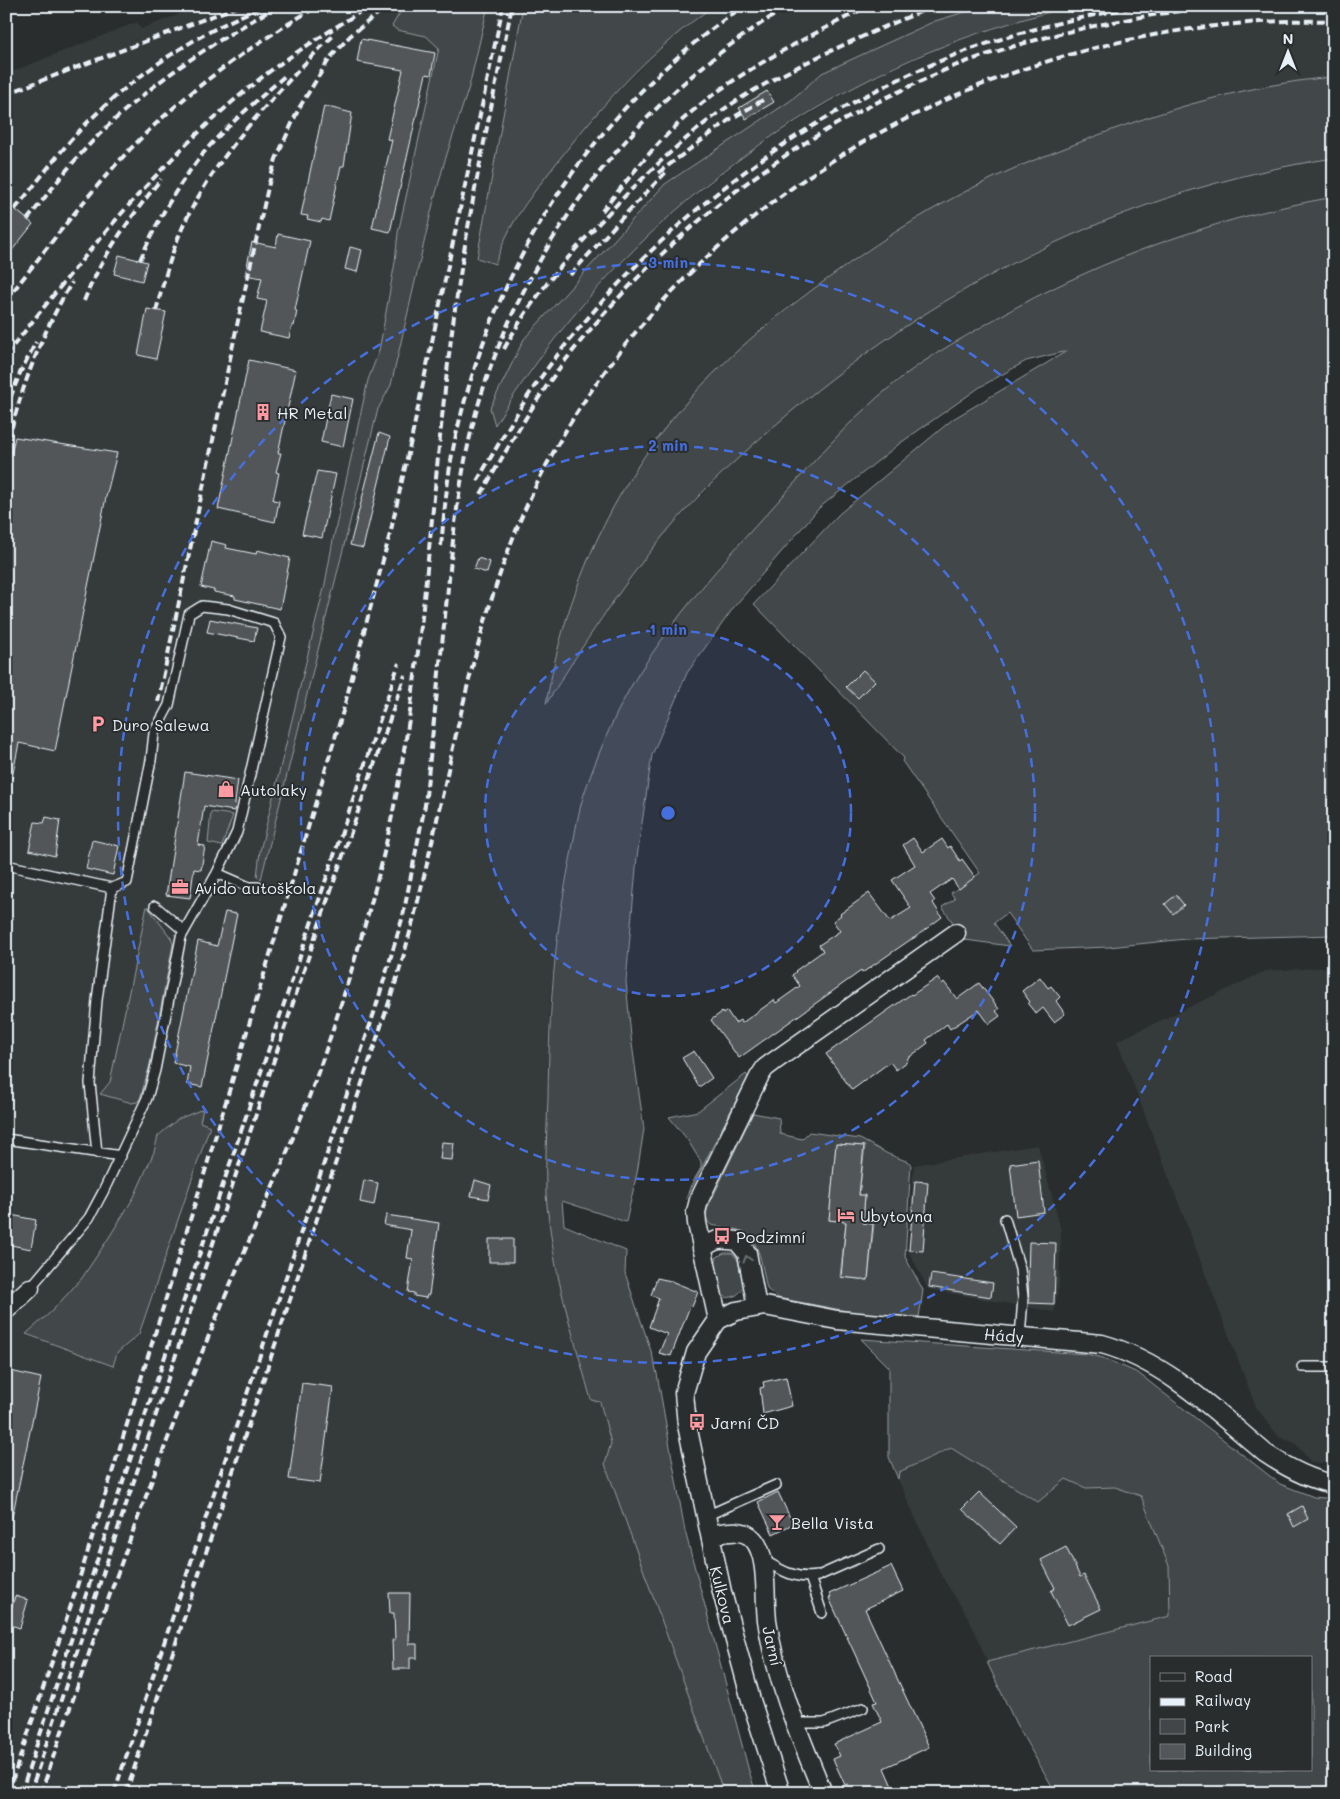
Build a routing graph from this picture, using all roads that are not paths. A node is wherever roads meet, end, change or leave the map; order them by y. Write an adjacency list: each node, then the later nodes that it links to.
1 (6, 865): 4 (lane)
2 (217, 873): 3 (lane); 4 (lane); 6 (lane)
3 (258, 887)
4 (112, 888): 9 (lane)
5 (156, 906): 6 (lane)
6 (183, 930): 10 (lane)
7 (956, 933): 12 (street)
8 (8, 1140): 9 (lane)
9 (97, 1153): 10 (lane)
10 (121, 1156): 13 (lane)
11 (1005, 1219): 17 (lane)
12 (702, 1249): 14 (street, one-way to 12); 16 (street)
13 (30, 1288): 15 (street)
14 (757, 1307): 16 (street, Hády); 17 (street, Hády)
15 (6, 1310)
16 (718, 1320): 22 (street, Kulkova)
17 (1020, 1337): 20 (street, Hády)
18 (1302, 1367): 19 (lane)
19 (1334, 1367)
20 (1334, 1484)
21 (776, 1485): 22 (lane)
22 (706, 1516): 23 (street, Kulkova)
23 (710, 1535): 25 (street, Jarní); 30 (street, Kulkova)
24 (879, 1549): 26 (lane)
25 (762, 1559): 26 (lane); 29 (street, Jarní)
26 (810, 1577): 27 (lane)
27 (822, 1613)
28 (863, 1708): 29 (lane)
29 (796, 1723): 31 (street, Jarní)
30 (781, 1793)
31 (823, 1793)

